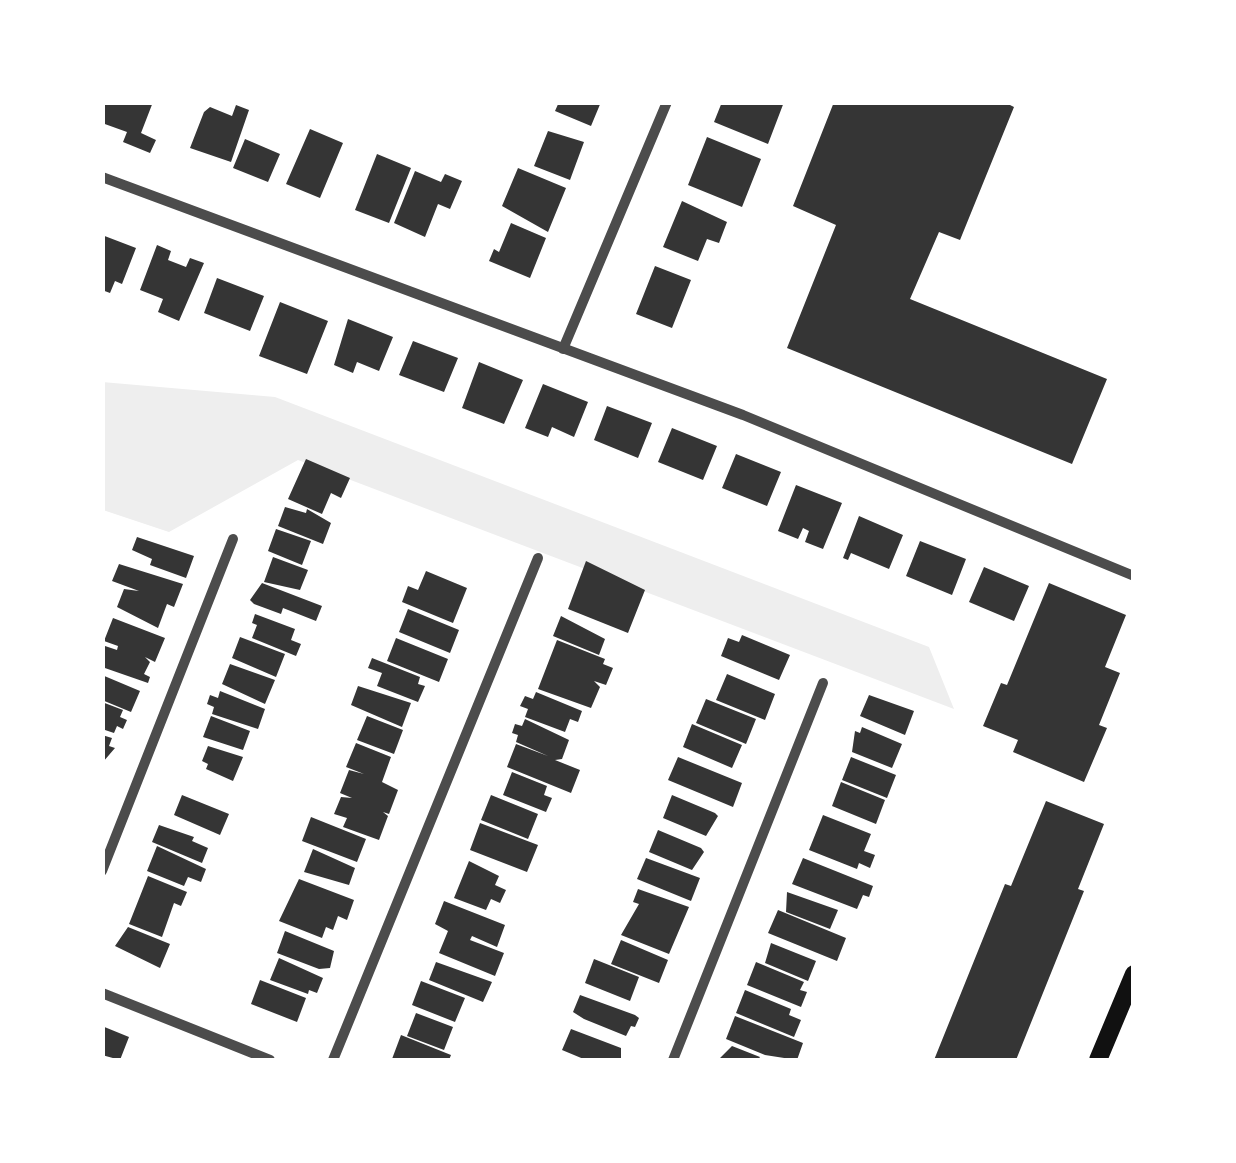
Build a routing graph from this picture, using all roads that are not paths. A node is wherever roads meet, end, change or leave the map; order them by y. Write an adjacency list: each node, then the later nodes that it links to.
1 (667, 102): 3 (street)
2 (102, 177): 3 (street)
3 (564, 349): 6 (street)
4 (233, 540): 8 (street)
5 (538, 558): 12 (street)
6 (1134, 576)
7 (823, 682): 13 (street)
8 (102, 872)
9 (1134, 974): 14 (main road)
10 (102, 993): 11 (street)
11 (270, 1060)
12 (333, 1060)
13 (673, 1060)
14 (1098, 1060)

